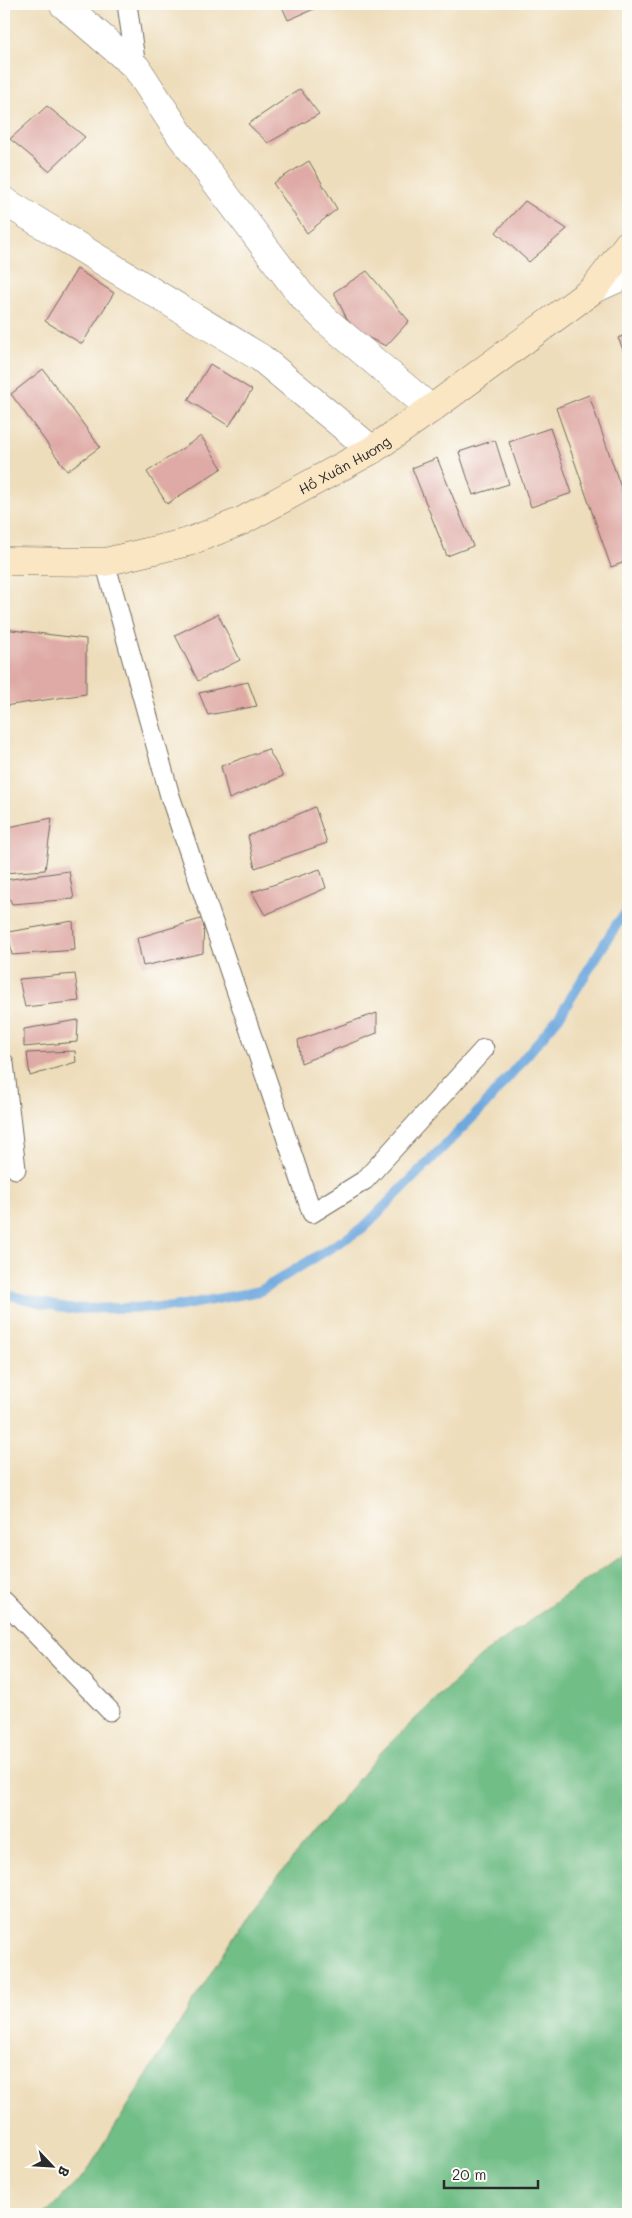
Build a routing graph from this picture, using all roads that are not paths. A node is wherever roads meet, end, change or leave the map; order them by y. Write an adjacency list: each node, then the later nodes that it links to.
1 (63, 4): 3 (street)
2 (127, 4): 3 (lane)
3 (136, 67): 8 (street)
4 (4, 200): 9 (street)
5 (628, 244): 7 (main road, Hồ Xuân Hương)
6 (628, 274): 7 (street)
7 (594, 289): 8 (main road, Hồ Xuân Hương)
8 (431, 409): 9 (main road, Hồ Xuân Hương)
9 (372, 450): 11 (main road, Hồ Xuân Hương)
10 (4, 561): 11 (main road, Hồ Xuân Hương)
11 (105, 562): 12 (lane)
12 (484, 1049)
13 (4, 1063): 14 (lane)
14 (16, 1169)
15 (4, 1601): 16 (lane)
16 (110, 1711)

